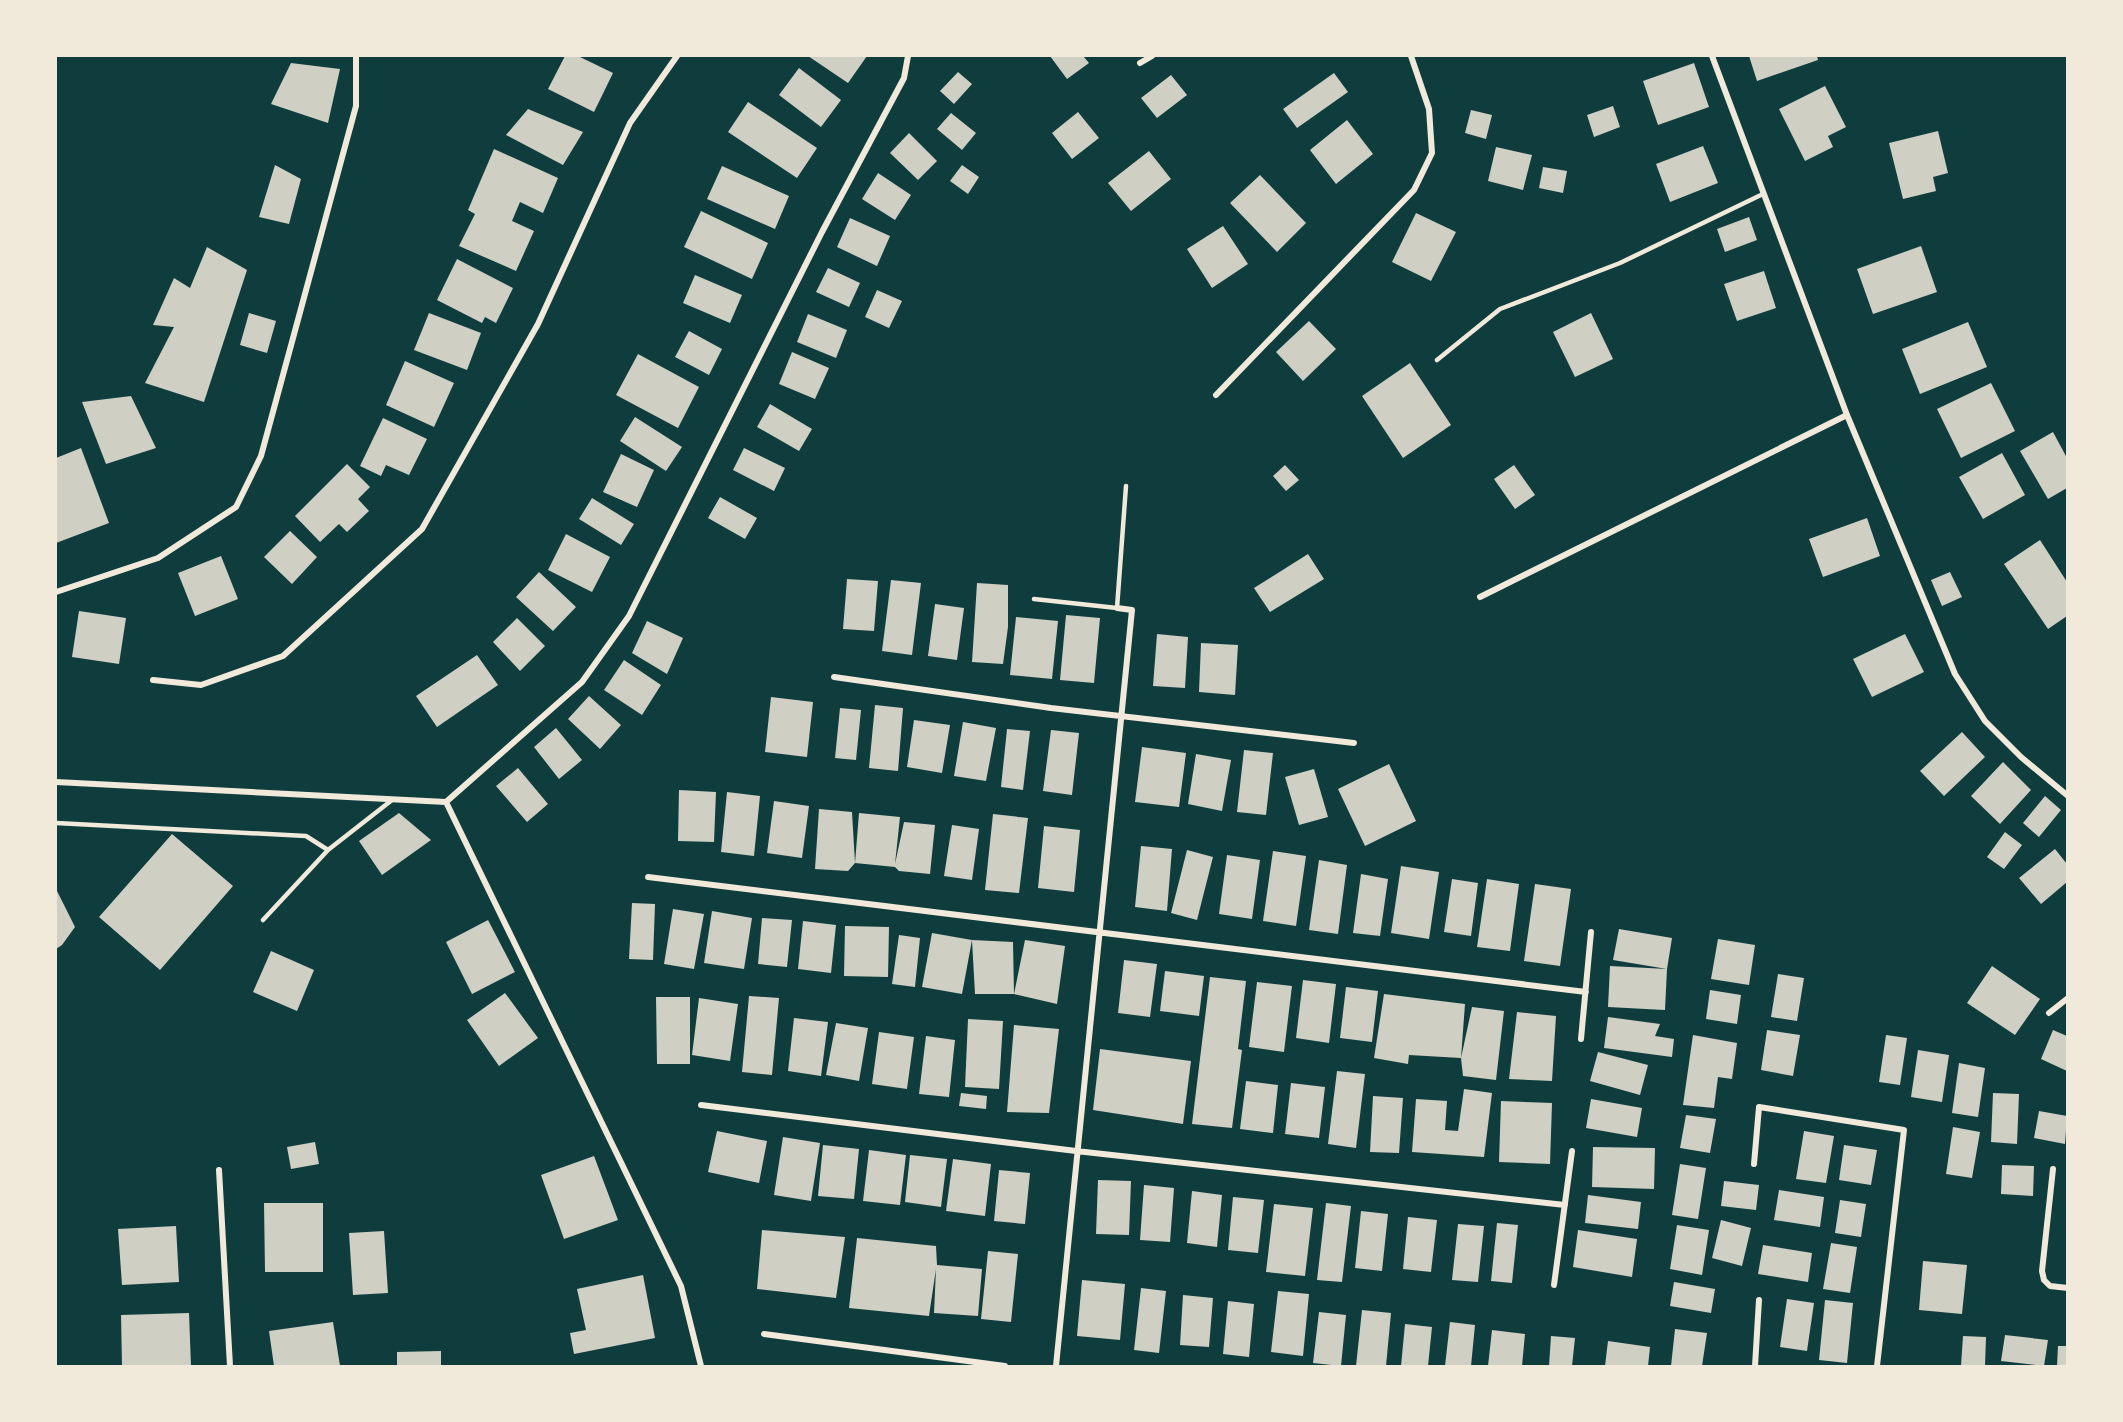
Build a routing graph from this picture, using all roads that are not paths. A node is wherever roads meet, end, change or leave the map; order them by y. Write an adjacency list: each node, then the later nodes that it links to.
1 (356, 56): 13 (street)
2 (677, 56): 18 (street)
3 (908, 56): 24 (street)
4 (1152, 56): 7 (street)
5 (1411, 56): 10 (street)
6 (1712, 56): 8 (street)
7 (1140, 63)
8 (1763, 194): 9 (lane); 11 (street)
9 (1437, 360)
10 (1216, 395)
11 (1847, 415): 14 (street); 22 (street)
12 (1126, 486): 16 (lane)
13 (56, 592)
14 (1480, 597)
15 (1034, 599): 16 (lane)
16 (1117, 608): 19 (street)
17 (834, 677): 19 (street)
18 (153, 680)
19 (1121, 716): 20 (street); 29 (street)
20 (1354, 743)
21 (56, 782): 23 (street)
22 (2067, 796)
23 (392, 799): 24 (street); 26 (lane)
24 (446, 802): 47 (street)
25 (56, 823): 26 (lane)
26 (328, 850): 28 (lane)
27 (648, 877): 29 (street)
28 (263, 920)
29 (1099, 931): 31 (street); 36 (street)
30 (1591, 932): 31 (street)
31 (1586, 992): 34 (street)
32 (2067, 998): 33 (street)
33 (2049, 1012)
34 (1581, 1039)
35 (701, 1105): 36 (street)
36 (1076, 1151): 41 (street); 49 (street)
37 (1572, 1151): 41 (street)
38 (1754, 1164): 51 (street)
39 (2053, 1169): 43 (street)
40 (219, 1170): 46 (street)
41 (1565, 1205): 42 (street)
42 (1554, 1285)
43 (2067, 1288)
44 (1759, 1300): 50 (street)
45 (764, 1334): 48 (street)
46 (230, 1366)
47 (701, 1366)
48 (1005, 1366)
49 (1056, 1366)
50 (1755, 1366)
51 (1877, 1366)

